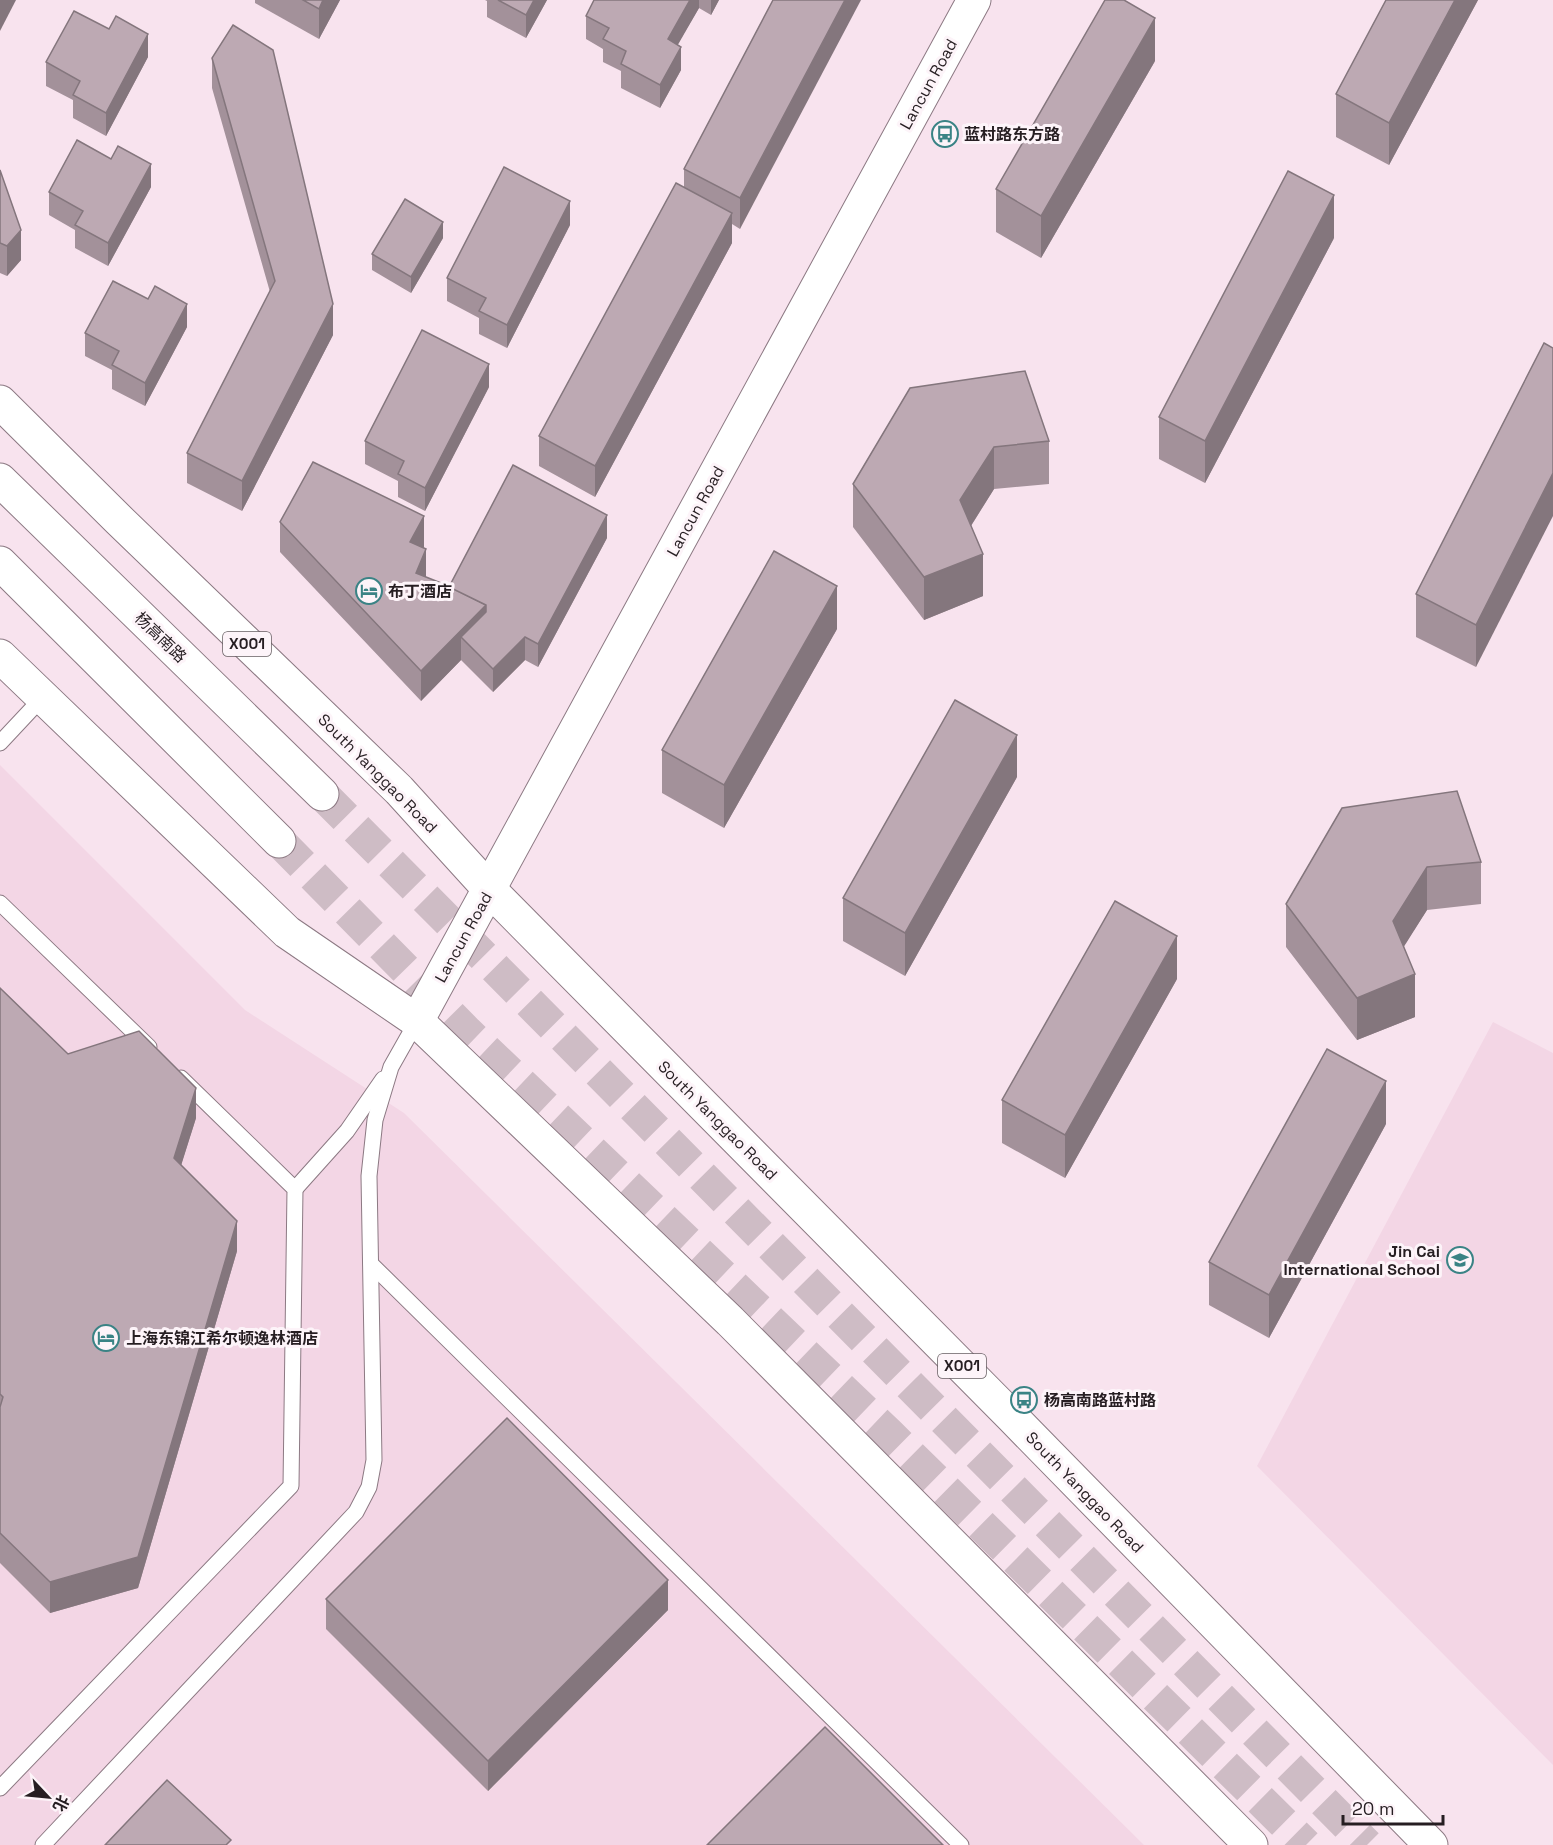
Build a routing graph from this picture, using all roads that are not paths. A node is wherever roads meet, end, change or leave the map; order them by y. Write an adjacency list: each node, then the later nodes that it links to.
1 (974, 0): 10 (main road, Lancun Road)
2 (0, 402): 10 (main road, South Yanggao Road / X001)
3 (0, 480): 8 (main road, 杨高南路)
4 (0, 563): 9 (main road)
5 (0, 656): 6 (main road)
6 (43, 697): 7 (lane); 12 (main road)
7 (0, 742)
8 (322, 794)
9 (279, 841)
10 (489, 889): 12 (main road, Lancun Road); 20 (main road, South Yanggao Road / X001)
11 (0, 903): 14 (lane)
12 (417, 1021): 13 (lane); 19 (main road)
13 (391, 1067): 14 (lane); 15 (lane)
14 (295, 1189): 16 (lane)
15 (371, 1264): 17 (lane); 18 (lane)
16 (0, 1788)
17 (43, 1845)
18 (962, 1845)
19 (1251, 1845)
20 (1431, 1845)

